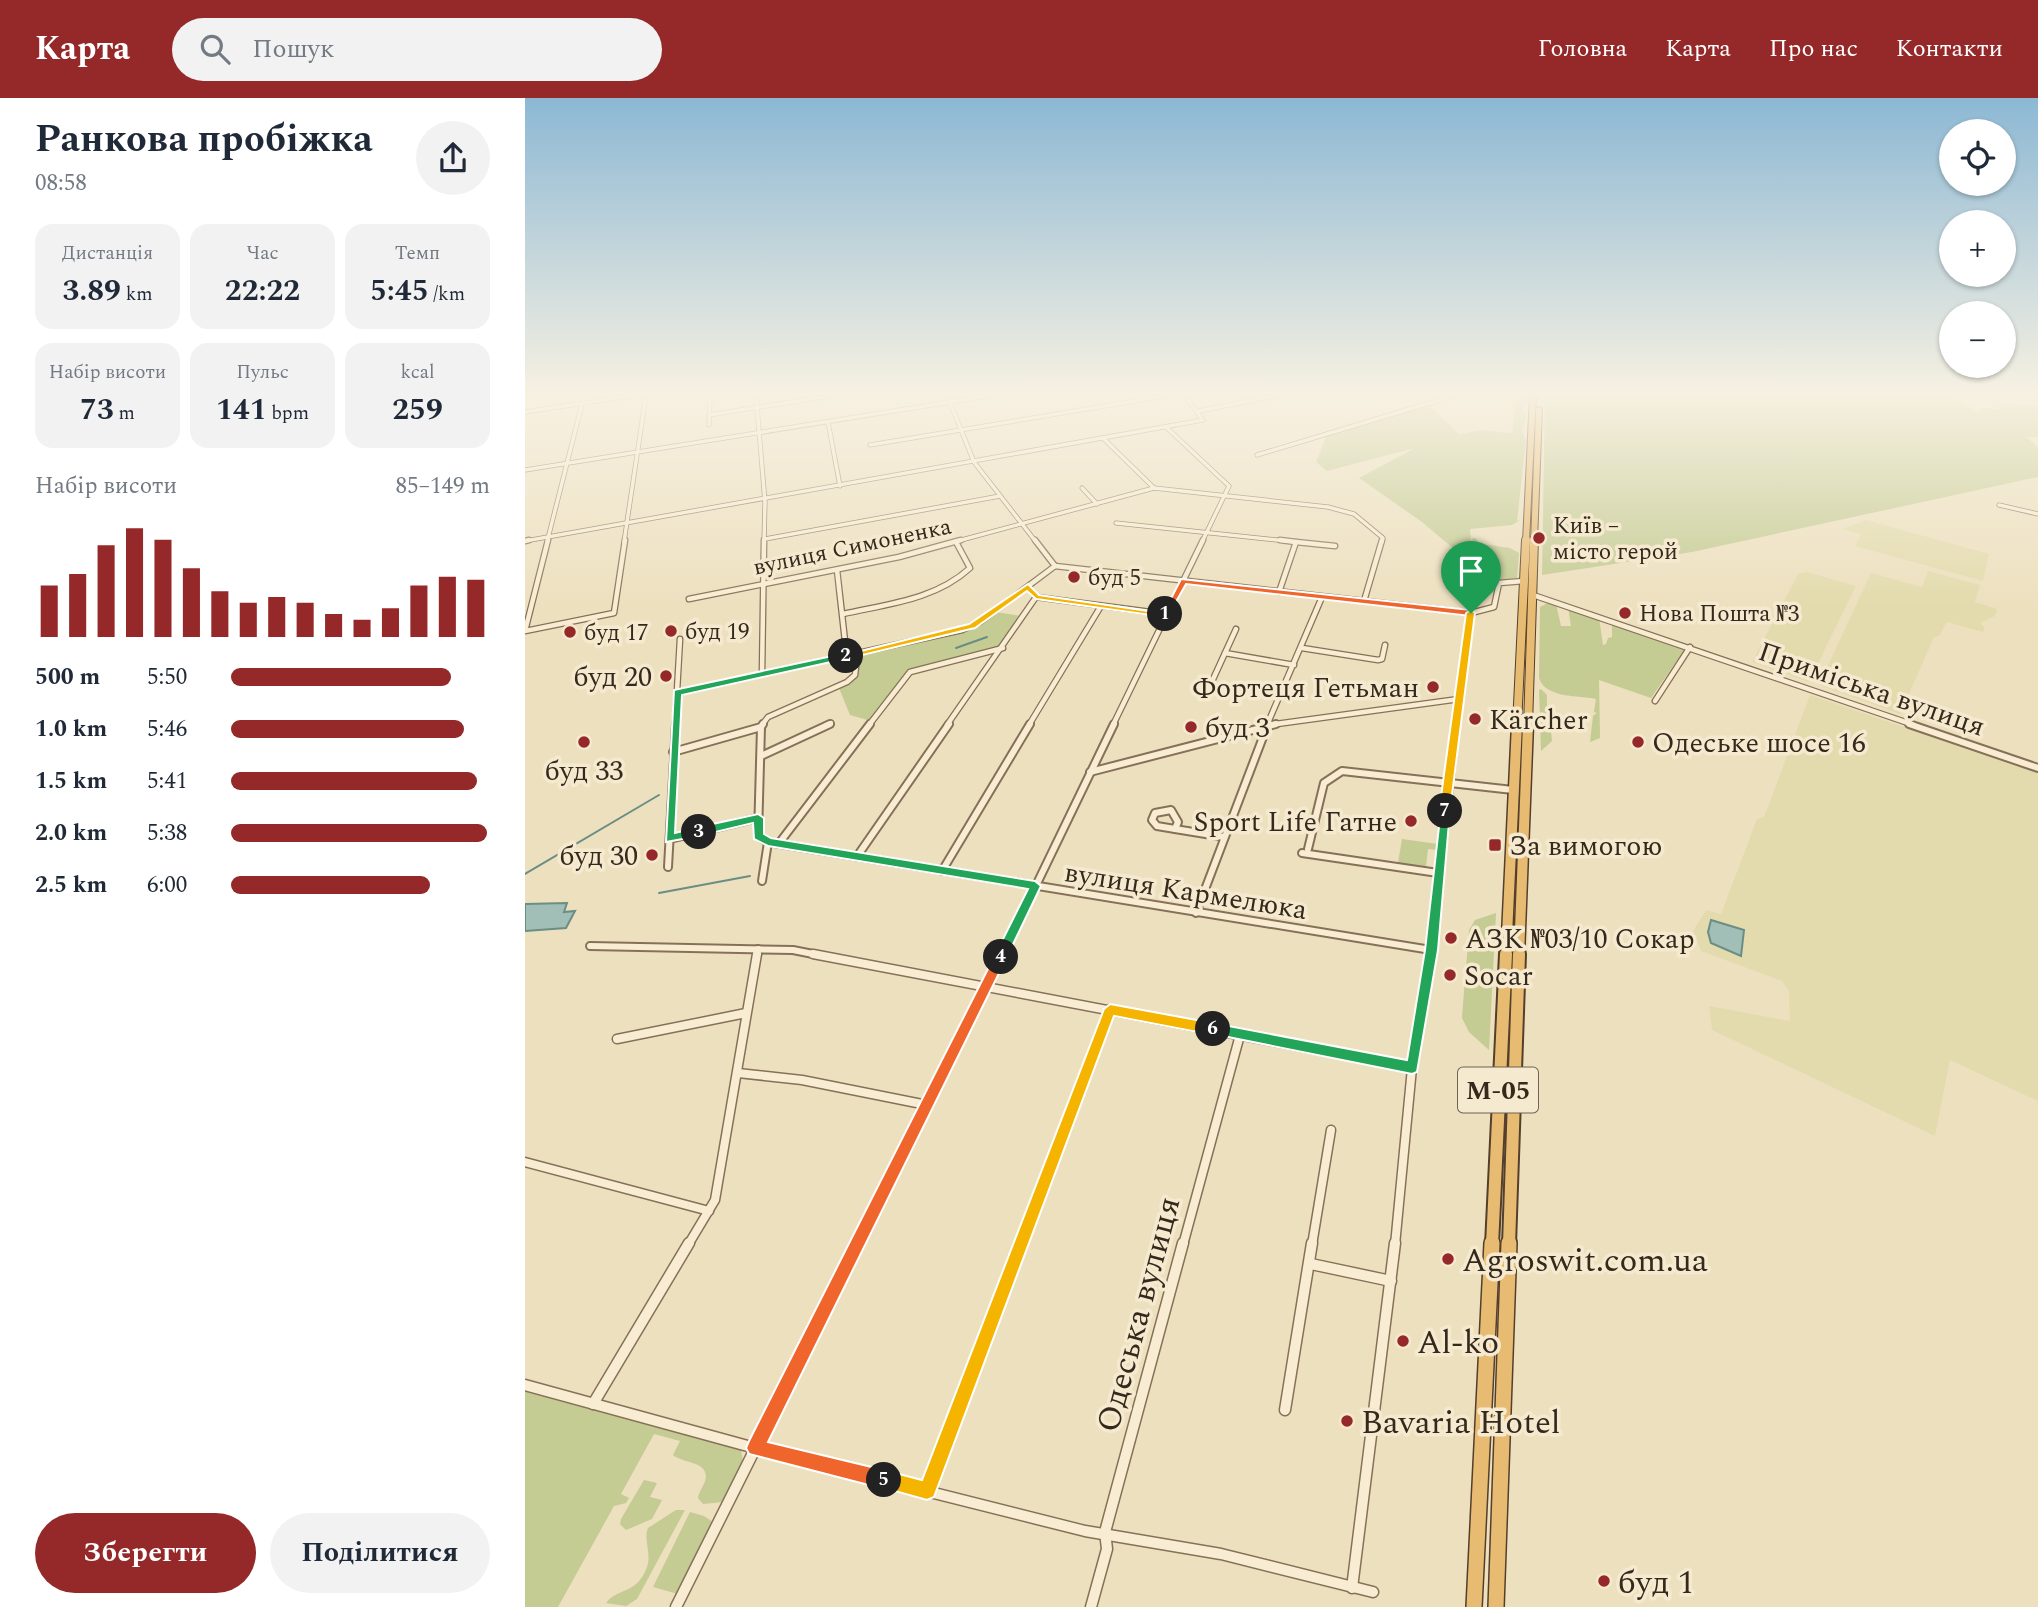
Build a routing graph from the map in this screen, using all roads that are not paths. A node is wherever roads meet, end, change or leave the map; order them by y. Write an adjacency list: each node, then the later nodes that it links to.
1 (552, 465): 12 (street)
2 (566, 465): 26 (street)
3 (635, 465): 23 (street)
4 (762, 465): 18 (street)
5 (836, 465): 13 (street)
6 (955, 465): 13 (street)
7 (977, 465): 16 (street)
8 (1131, 465): 15 (street)
9 (1209, 465): 17 (street)
10 (1531, 465): 34 (highway, М-05)
11 (1534, 465): 34 (highway, М-05)
12 (525, 470)
13 (840, 486): 18 (street)
14 (1082, 488): 19 (street)
15 (1154, 488): 17 (street); 19 (street, вулиця Симоненка)
16 (1000, 496): 24 (street); 27 (street)
17 (1223, 497): 25 (street); 43 (street)
18 (765, 499): 23 (street); 27 (street)
19 (1097, 504): 24 (street, вулиця Симоненка)
20 (1999, 505): 21 (street)
21 (2038, 514)
22 (1116, 523): 25 (street)
23 (627, 524): 26 (street); 49 (street)
24 (1021, 525): 29 (street, вулиця Симоненка); 32 (street)
25 (1207, 532): 30 (street); 35 (street)
26 (547, 537): 28 (street); 49 (street)
27 (765, 538): 36 (street)
28 (525, 541)
29 (956, 542): 33 (street, вулиця Симоненка); 46 (street)
30 (1296, 542): 31 (street); 38 (street)
31 (1335, 546)
32 (1055, 566): 35 (street); 37 (street)
33 (837, 570): 36 (street, вулиця Симоненка); 46 (street)
34 (1527, 576): 39 (highway, М-05); 45 (street); 71 (highway, М-05)
35 (1184, 581): 38 (street); 47 (street)
36 (764, 584): 42 (street, вулиця Симоненка); 58 (street)
37 (1028, 587): 40 (street); 56 (street)
38 (1279, 592): 41 (street)
39 (1533, 595): 52 (street, Приміська вулиця); 112 (highway, М-05)
40 (1036, 597): 44 (street); 53 (street)
41 (1322, 597): 43 (street); 54 (street)
42 (689, 598)
43 (1364, 601): 45 (street)
44 (1101, 606): 47 (street); 80 (street)
45 (1471, 613): 61 (street)
46 (842, 614): 56 (street)
47 (1166, 614): 69 (street)
48 (1236, 629): 55 (street)
49 (525, 631)
50 (680, 639): 60 (street)
51 (1385, 645): 54 (street)
52 (1690, 647): 62 (street); 68 (street, Приміська вулиця)
53 (1003, 648): 77 (street); 78 (street)
54 (1301, 648): 57 (street)
55 (1225, 653): 57 (street); 59 (street)
56 (850, 655): 58 (street); 65 (street)
57 (1294, 665): 64 (street)
58 (762, 674): 60 (street)
59 (1209, 688)
60 (677, 693): 66 (street)
61 (1459, 699): 64 (street); 70 (street)
62 (1655, 701)
63 (831, 723): 67 (street)
64 (1269, 725): 69 (street); 74 (street)
65 (761, 727): 66 (street); 67 (street)
66 (673, 752): 75 (street)
67 (761, 755): 72 (street)
68 (2038, 768)
69 (1090, 772): 83 (street)
70 (1448, 782): 71 (street); 81 (street); 81 (street)
71 (1513, 790): 111 (highway, М-05)
72 (758, 818): 75 (street); 76 (street)
73 (1175, 829): 74 (street)
74 (1223, 837): 84 (street)
75 (670, 839): 79 (street)
76 (768, 842): 77 (street, вулиця Кармелюка); 82 (street)
77 (780, 842): 78 (street, вулиця Кармелюка)
78 (858, 855): 80 (street, вулиця Кармелюка)
79 (668, 867)
80 (942, 871): 83 (street, вулиця Кармелюка)
81 (1438, 873): 87 (street)
82 (762, 881)
83 (1035, 886): 84 (street, вулиця Кармелюка); 88 (street)
84 (1196, 913): 87 (street, вулиця Кармелюка)
85 (590, 946): 86 (street)
86 (758, 950): 88 (street); 90 (street)
87 (1431, 950): 93 (street)
88 (987, 986): 89 (street); 95 (street)
89 (1110, 1009): 91 (street); 105 (street)
90 (746, 1013): 92 (street); 94 (street)
91 (1240, 1035): 93 (street); 106 (street, Одеська вулиця)
92 (617, 1039)
93 (1412, 1068): 100 (street)
94 (737, 1073): 95 (street); 98 (street)
95 (927, 1105): 104 (street)
96 (1331, 1130): 99 (street)
97 (525, 1162): 98 (street)
98 (709, 1211): 102 (street)
99 (1311, 1264): 100 (street); 103 (street)
100 (1391, 1281): 107 (street)
101 (525, 1385): 102 (street)
102 (593, 1404): 104 (street)
103 (1285, 1410)
104 (755, 1448): 105 (street); 109 (street)
105 (927, 1491): 106 (street)
106 (1105, 1532): 107 (street); 110 (street, Одеська вулиця)
107 (1352, 1588): 108 (street)
108 (1373, 1592)
109 (676, 1607)
110 (1091, 1607)
111 (1473, 1607)
112 (1496, 1607)

